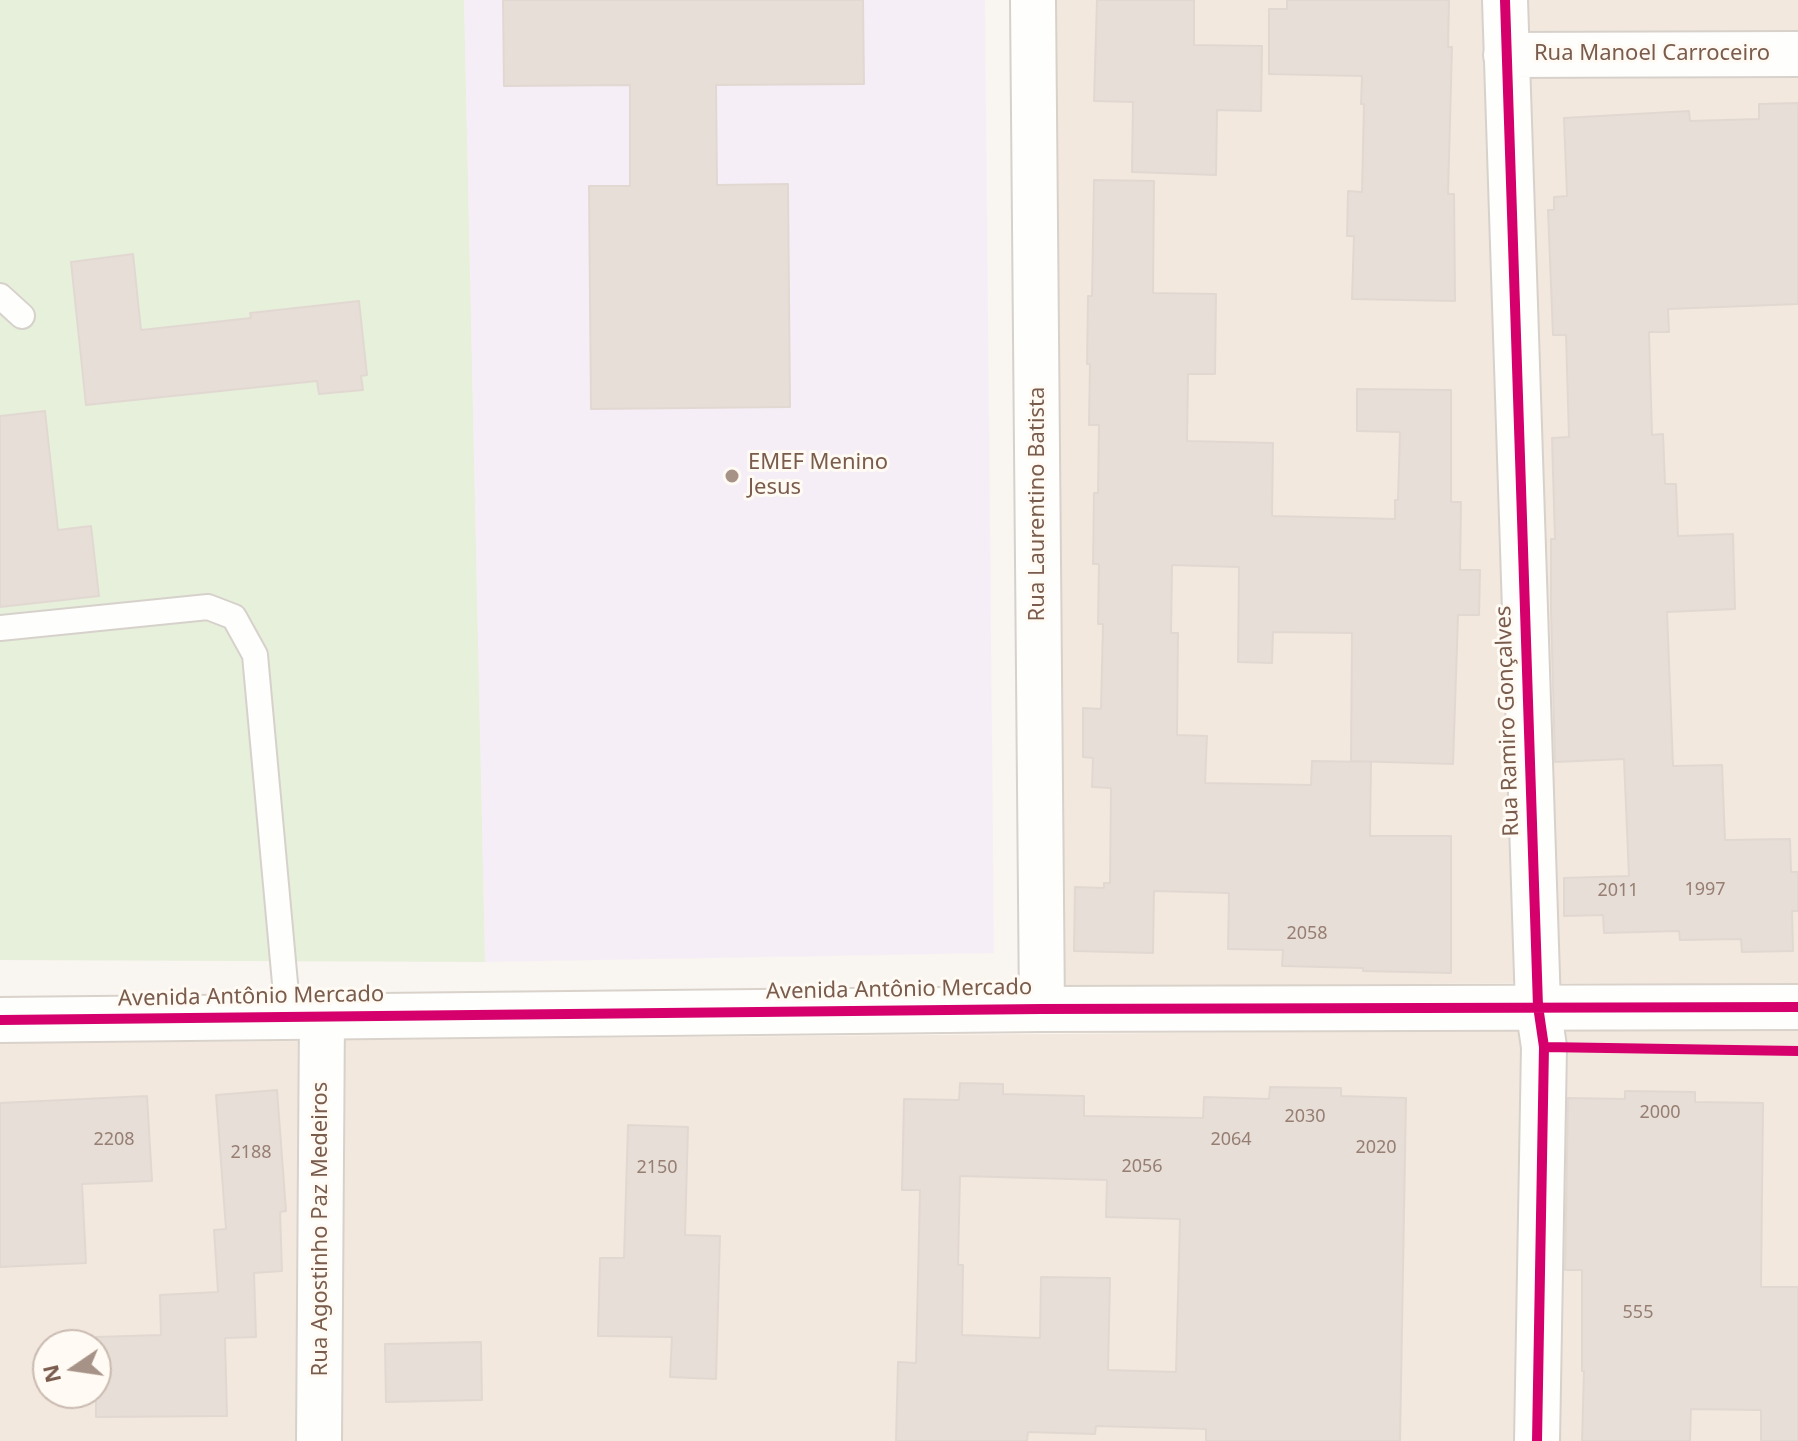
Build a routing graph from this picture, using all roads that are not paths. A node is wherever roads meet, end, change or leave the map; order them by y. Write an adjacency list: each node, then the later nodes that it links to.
1 (1033, 0): 10 (street, Rua Laurentino Batista)
2 (1505, 0): 4 (street, Rua Ramiro Gonçalves)
3 (1798, 54): 4 (street, Rua Manoel Carroceiro)
4 (1506, 55): 8 (street, Rua Ramiro Gonçalves)
5 (0, 296): 6 (lane)
6 (22, 316)
7 (0, 628): 11 (lane)
8 (1538, 1006): 9 (street, Avenida Antônio Mercado); 10 (street, Avenida Antônio Mercado); 14 (street, Rua Ramiro Gonçalves)
9 (1798, 1007)
10 (1042, 1009): 11 (street, Avenida Antônio Mercado)
11 (305, 1016): 12 (street, Avenida Antônio Mercado); 13 (street, Rua Agostinho Paz Medeiros)
12 (0, 1020)
13 (319, 1441)
14 (1537, 1441)

